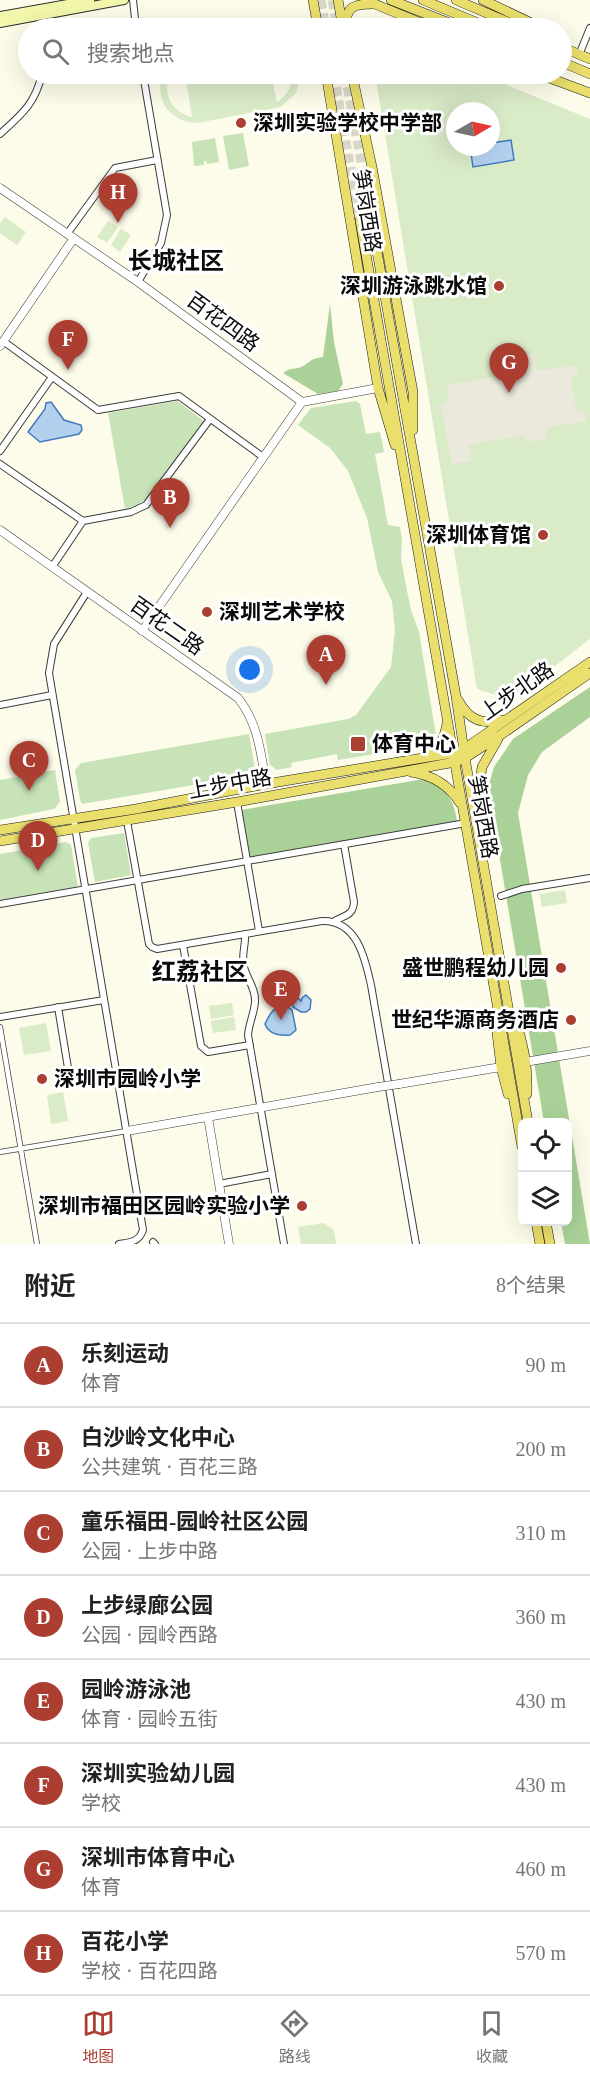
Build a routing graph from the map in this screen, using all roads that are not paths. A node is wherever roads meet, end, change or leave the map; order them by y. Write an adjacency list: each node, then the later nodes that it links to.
1 (90, 0): 11 (main road)
2 (124, 0): 12 (main road)
3 (133, 0): 13 (street)
4 (314, 0): 14 (main road)
5 (338, 0): 15 (main road)
6 (391, 0): 18 (main road)
7 (423, 0): 19 (main road)
8 (456, 0): 20 (main road)
9 (483, 0): 21 (main road)
10 (370, 2): 16 (main road); 17 (main road)
11 (0, 16)
12 (23, 18)
13 (135, 18)
14 (317, 18)
15 (342, 18)
16 (346, 18)
17 (409, 18)
18 (437, 18)
19 (466, 18)
20 (498, 18)
21 (521, 18)
22 (18, 19): 23 (main road)
23 (0, 22)
24 (590, 28): 25 (street)
25 (572, 44)
26 (572, 51): 27 (main road)
27 (590, 59)
28 (572, 67): 30 (main road)
29 (572, 72): 31 (main road)
30 (590, 74)
31 (590, 79)
32 (39, 84): 38 (street)
33 (145, 84): 39 (street)
34 (328, 84): 47 (main road, 笋岗西路)
35 (354, 84): 52 (main road, 笋岗西路)
36 (568, 84): 37 (main road)
37 (590, 93)
38 (0, 134)
39 (157, 160): 43 (street); 44 (street)
40 (0, 189): 43 (street, 百花四路)
41 (371, 218): 52 (main road, 笋岗西路)
42 (360, 219): 53 (main road, 笋岗西路)
43 (70, 236): 44 (street, 百花四路); 45 (street)
44 (138, 282): 48 (street, 百花四路)
45 (2, 344): 46 (street)
46 (52, 376): 49 (street); 50 (street)
47 (378, 388): 48 (street); 53 (main road, 笋岗西路)
48 (302, 402): 51 (street)
49 (210, 419): 51 (street); 55 (street)
50 (0, 451)
51 (263, 457): 59 (street)
52 (414, 457): 60 (main road, 笋岗西路)
53 (402, 458): 61 (main road, 笋岗西路)
54 (0, 464): 55 (street)
55 (84, 521): 57 (street)
56 (0, 530): 57 (street, 百花二路)
57 (52, 567): 58 (street, 百花二路)
58 (87, 592): 59 (street, 百花二路); 64 (street)
59 (142, 631): 74 (street, 百花二路)
60 (445, 634): 61 (main road); 65 (main road, 笋岗西路)
61 (433, 636): 67 (main road, 笋岗西路)
62 (590, 662): 68 (main road, 上步北路)
63 (590, 674): 69 (main road, 上步北路)
64 (52, 695): 66 (street); 79 (street)
65 (456, 696): 68 (main road); 70 (main road, 笋岗西路)
66 (0, 705)
67 (447, 713): 71 (main road, 笋岗西路); 72 (main road)
68 (508, 718): 70 (main road, 上步北路)
69 (502, 734): 70 (main road, 上步北路); 78 (main road)
70 (465, 753): 71 (main road, 上步中路); 75 (main road, 笋岗西路)
71 (454, 757): 72 (main road, 上步中路); 73 (main road, 上步中路); 77 (main road, 笋岗西路)
72 (417, 759): 74 (main road, 上步中路)
73 (402, 771): 76 (main road, 上步中路); 77 (main road)
74 (266, 784): 79 (main road, 上步中路)
75 (472, 799): 77 (main road); 78 (main road, 笋岗西路)
76 (237, 802): 80 (main road, 上步中路); 86 (street)
77 (463, 805): 81 (main road, 笋岗西路)
78 (476, 816): 96 (main road, 笋岗西路)
79 (73, 819): 82 (main road, 上步中路); 83 (street)
80 (127, 820): 83 (main road, 上步中路); 88 (street)
81 (466, 823): 85 (street); 96 (main road, 笋岗西路)
82 (0, 830)
83 (76, 834): 84 (main road, 上步中路); 89 (street)
84 (0, 841)
85 (344, 844): 86 (street); 92 (street)
86 (247, 861): 88 (street); 93 (street)
87 (590, 878): 90 (street)
88 (138, 880): 89 (street); 95 (street)
89 (85, 889): 91 (street); 97 (street)
90 (501, 896)
91 (0, 904)
92 (333, 922): 93 (street); 121 (street)
93 (259, 932): 94 (street)
94 (245, 934): 95 (street); 101 (street)
95 (183, 945): 101 (street)
96 (501, 996): 103 (main road); 104 (main road); 108 (main road, 笋岗西路)
97 (104, 1000): 98 (street); 109 (street)
98 (58, 1007): 99 (street); 105 (street)
99 (0, 1017)
100 (0, 1027): 110 (street)
101 (250, 1047): 106 (street)
102 (590, 1051): 103 (street)
103 (525, 1062): 108 (main road)
104 (501, 1067): 106 (street, bridge); 108 (main road)
105 (69, 1074)
106 (260, 1107): 107 (street); 112 (street)
107 (208, 1117): 109 (street); 113 (street)
108 (524, 1118)
109 (127, 1131): 110 (street); 118 (street)
110 (20, 1149): 111 (street); 116 (street)
111 (0, 1152)
112 (272, 1174): 113 (street); 120 (street)
113 (219, 1184): 119 (street)
114 (537, 1226): 122 (main road)
115 (547, 1226): 123 (main road)
116 (37, 1244)
117 (119, 1244): 118 (street)
118 (123, 1244)
119 (229, 1244)
120 (284, 1244)
121 (416, 1244)
122 (540, 1244)
123 (550, 1244)

